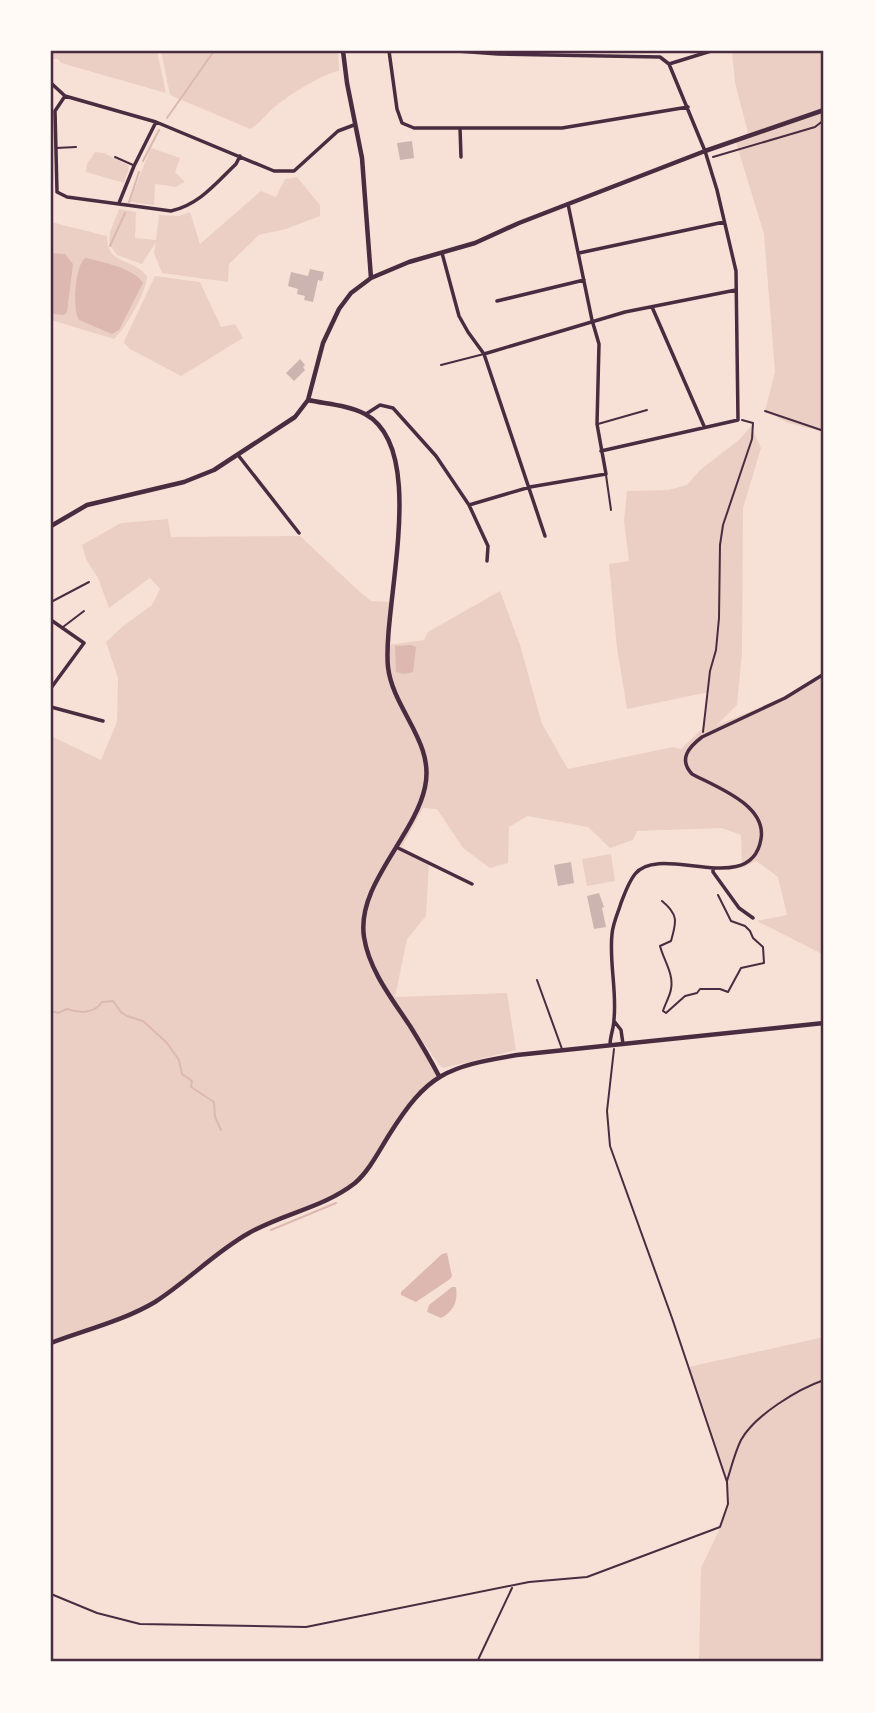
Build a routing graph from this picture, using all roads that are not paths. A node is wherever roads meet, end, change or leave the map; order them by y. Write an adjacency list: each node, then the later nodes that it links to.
1 (343, 51): 13 (street)
2 (389, 51): 14 (street)
3 (457, 51): 6 (street)
4 (661, 51): 6 (street)
5 (711, 51): 7 (street)
6 (660, 57): 7 (street)
7 (669, 64): 10 (street)
8 (51, 83): 9 (street)
9 (65, 96): 12 (street); 16 (street)
10 (688, 107): 14 (street); 17 (street)
11 (824, 110): 17 (street)
12 (156, 122): 18 (street); 21 (street)
13 (354, 125): 18 (street); 27 (street)
14 (460, 128): 20 (street)
15 (76, 147): 16 (lane)
16 (55, 148): 22 (street)
17 (705, 151): 23 (street); 24 (street)
18 (240, 156): 22 (street)
19 (116, 157): 21 (lane)
20 (461, 157)
21 (134, 166): 22 (street)
22 (119, 203)
23 (568, 204): 25 (street); 26 (street)
24 (724, 222): 26 (street); 29 (street)
25 (442, 253): 27 (street); 33 (street)
26 (579, 253): 28 (street)
27 (371, 278): 35 (street)
28 (584, 280): 30 (street); 32 (street)
29 (737, 290): 31 (street); 39 (street)
30 (497, 301)
31 (652, 307): 32 (street); 39 (street)
32 (592, 320): 33 (street); 38 (street)
33 (484, 354): 34 (lane); 43 (street)
34 (441, 365)
35 (308, 400): 37 (street); 41 (street)
36 (647, 410): 38 (lane)
37 (366, 414): 44 (street); 59 (street)
38 (597, 424): 40 (street)
39 (704, 426): 40 (street)
40 (601, 451): 42 (street)
41 (239, 455): 46 (street); 47 (street)
42 (606, 474): 43 (street); 45 (lane)
43 (530, 487): 44 (street); 48 (street)
44 (469, 505): 49 (street)
45 (611, 510)
46 (51, 526)
47 (299, 533)
48 (545, 536)
49 (487, 561)
50 (89, 582): 51 (lane)
51 (51, 602)
52 (84, 611): 54 (lane)
53 (51, 620): 54 (street)
54 (62, 628): 56 (street)
55 (824, 674): 60 (street)
56 (51, 688)
57 (51, 707): 58 (street)
58 (103, 721)
59 (396, 847): 61 (street); 69 (street)
60 (713, 868): 62 (street); 64 (street)
61 (472, 884)
62 (753, 918)
63 (537, 980): 68 (lane)
64 (614, 1021): 66 (street); 67 (street)
65 (824, 1023): 66 (street)
66 (624, 1044): 67 (street)
67 (612, 1045): 68 (street)
68 (562, 1050): 69 (street)
69 (439, 1076): 70 (street)
70 (51, 1343)

